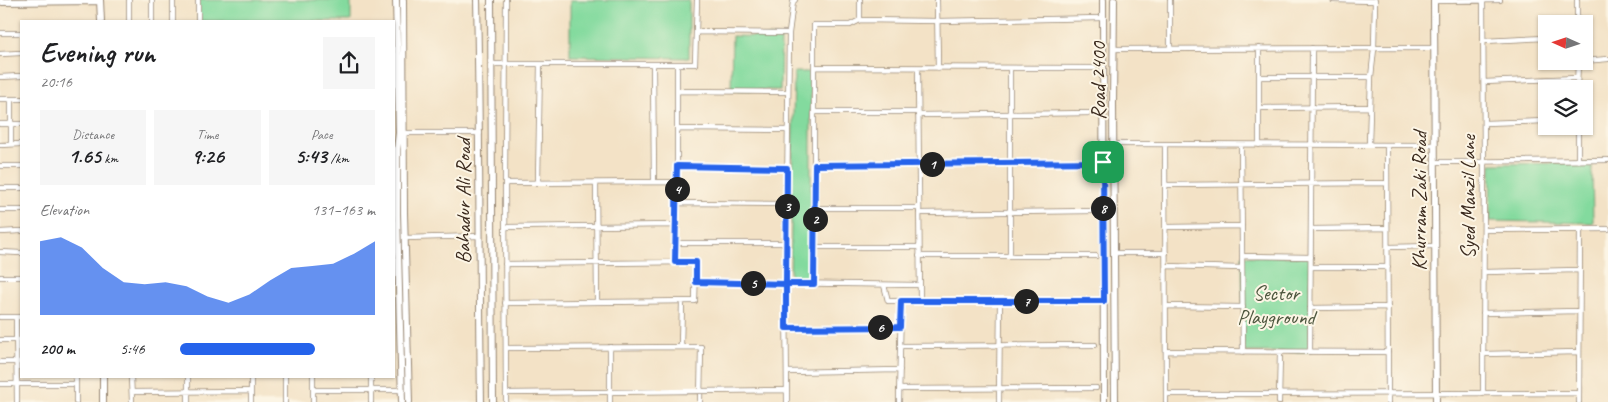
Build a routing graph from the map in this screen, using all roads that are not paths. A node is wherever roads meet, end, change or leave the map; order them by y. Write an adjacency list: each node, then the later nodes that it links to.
1 (100, 0): 24 (main road); 27 (main road)
2 (129, 0): 28 (street)
3 (152, 0): 29 (street)
4 (173, 0): 30 (street)
5 (198, 0): 31 (street)
6 (396, 0): 47 (main road)
7 (403, 0): 47 (main road)
8 (477, 0): 22 (main road); 90 (main road, Bahadur Ali Road)
9 (506, 0): 52 (street)
10 (697, 0): 34 (street)
11 (795, 0): 37 (street)
12 (860, 0): 32 (street)
13 (937, 0): 33 (street)
14 (1103, 0): 26 (main road, Road 2400)
15 (1114, 0): 44 (main road, Road 2400)
16 (1170, 0): 45 (street)
17 (1333, 0): 18 (street)
18 (1375, 0): 42 (street)
19 (1434, 0): 23 (street); 43 (main road, Khurram Zaki Road)
20 (1500, 0): 23 (street)
21 (1577, 0): 25 (street)
22 (491, 1): 51 (main road, Bahadur Ali Road)
23 (1483, 1): 39 (street, Syed Manzil Lane)
24 (0, 2)
25 (1577, 15)
26 (1103, 18): 33 (street); 75 (main road, Road 2400)
27 (101, 20)
28 (129, 20)
29 (152, 20)
30 (173, 20)
31 (198, 20)
32 (860, 20): 33 (street); 56 (street)
33 (937, 21): 58 (street)
34 (696, 32): 37 (street); 55 (street)
35 (0, 33): 36 (street)
36 (20, 33)
37 (790, 33): 70 (street)
38 (1538, 38): 39 (street)
39 (1484, 41): 68 (street, Syed Manzil Lane)
40 (1259, 48): 41 (street); 45 (street); 64 (street)
41 (1312, 48): 42 (street); 65 (street)
42 (1374, 48): 43 (street); 66 (street)
43 (1434, 48): 103 (main road, Khurram Zaki Road)
44 (1114, 49): 45 (street); 74 (main road, Road 2400)
45 (1170, 49)
46 (20, 53): 48 (street)
47 (398, 53): 91 (main road)
48 (0, 54)
49 (1608, 59): 50 (street)
50 (1593, 60)
51 (491, 64): 52 (street); 261 (main road, Bahadur Ali Road)
52 (506, 64): 53 (street); 120 (street)
53 (540, 64): 54 (street); 121 (street)
54 (654, 64): 55 (street); 118 (street)
55 (676, 64): 69 (street)
56 (814, 67): 57 (street); 79 (street)
57 (918, 68): 58 (street); 80 (street)
58 (938, 68): 59 (street)
59 (1010, 68): 60 (street); 82 (street)
60 (1095, 68)
61 (1577, 70): 67 (street)
62 (0, 76): 63 (street)
63 (20, 76)
64 (1259, 77): 65 (street); 77 (street)
65 (1312, 77): 66 (street); 78 (street)
66 (1371, 77): 76 (street)
67 (1577, 78): 68 (street)
68 (1484, 82): 84 (street, Syed Manzil Lane)
69 (677, 91): 70 (street); 88 (street)
70 (788, 92): 89 (street)
71 (0, 99): 72 (street)
72 (11, 99): 73 (street); 86 (street)
73 (20, 99)
74 (1113, 104): 75 (main road); 95 (main road, Road 2400)
75 (1103, 105): 108 (main road, Road 2400)
76 (1370, 107): 78 (street); 100 (street)
77 (1259, 108): 78 (street); 98 (street)
78 (1312, 108): 99 (street)
79 (815, 112): 80 (street); 112 (street)
80 (918, 113): 82 (street); 111 (street)
81 (1095, 113): 82 (street)
82 (1010, 114): 110 (street)
83 (1538, 121): 84 (street)
84 (1484, 123): 106 (street, Syed Manzil Lane)
85 (0, 124): 86 (street)
86 (10, 124): 87 (street); 93 (street)
87 (20, 124)
88 (677, 129): 89 (street); 115 (street)
89 (788, 130): 116 (street)
90 (480, 132): 91 (street); 149 (main road, Bahadur Ali Road)
91 (401, 133): 104 (main road); 150 (main road)
92 (1578, 135): 107 (street)
93 (11, 144): 94 (street); 101 (street)
94 (20, 144)
95 (1115, 144): 96 (street); 159 (main road, Road 2400)
96 (1165, 144): 97 (street); 124 (street)
97 (1240, 144): 98 (street); 123 (street)
98 (1259, 144): 99 (street)
99 (1312, 144): 100 (street); 125 (street)
100 (1369, 144): 102 (street)
101 (0, 145)
102 (1387, 145): 103 (street); 122 (street)
103 (1435, 145): 109 (main road, Khurram Zaki Road)
104 (395, 149): 136 (main road)
105 (1608, 160): 107 (street)
106 (1484, 161): 107 (street); 109 (street); 146 (street, Syed Manzil Lane)
107 (1578, 161)
108 (1103, 162): 110 (street); 186 (main road, Road 2400)
109 (1435, 162): 153 (main road, Khurram Zaki Road)
110 (1009, 163): 111 (street); 135 (street)
111 (918, 164): 112 (street); 133 (street)
112 (815, 165): 130 (street)
113 (0, 166): 114 (street)
114 (20, 166)
115 (677, 166): 116 (street); 119 (street)
116 (787, 168): 129 (street)
117 (596, 182): 118 (street); 121 (street); 137 (street)
118 (654, 182): 119 (street)
119 (677, 182): 128 (street)
120 (505, 183): 121 (street); 140 (street)
121 (538, 183)
122 (1387, 183): 125 (street); 142 (street)
123 (1241, 184): 124 (street); 125 (street); 139 (street)
124 (1166, 185): 141 (street)
125 (1311, 185): 143 (street)
126 (0, 188): 127 (street)
127 (20, 188)
128 (676, 203): 129 (street); 138 (street)
129 (787, 204): 152 (street)
130 (815, 208): 133 (street); 154 (street)
131 (0, 210): 132 (street)
132 (20, 210)
133 (919, 210): 135 (street); 155 (street)
134 (1096, 211): 135 (street)
135 (1010, 212): 162 (street)
136 (396, 214): 182 (main road)
137 (597, 225): 138 (street); 140 (street); 167 (street)
138 (676, 225): 151 (street)
139 (1242, 226): 141 (street); 164 (street)
140 (506, 227): 168 (street)
141 (1166, 227): 160 (street)
142 (1387, 228): 143 (street); 156 (street)
143 (1311, 229): 165 (street)
144 (1580, 229): 145 (street); 146 (street); 173 (street)
145 (1608, 229)
146 (1484, 230): 174 (street, Syed Manzil Lane)
147 (0, 232): 148 (street)
148 (20, 232)
149 (479, 236): 150 (street); 260 (main road, Bahadur Ali Road)
150 (405, 238): 259 (main road)
151 (675, 243): 152 (street); 166 (street)
152 (786, 244): 178 (street)
153 (1435, 246): 156 (street); 246 (main road, Khurram Zaki Road)
154 (815, 247): 155 (street); 179 (street)
155 (919, 247): 161 (street)
156 (1388, 247): 171 (street)
157 (0, 252): 158 (street)
158 (20, 252)
159 (1115, 253): 160 (street); 269 (main road, Road 2400)
160 (1166, 253): 169 (street)
161 (919, 256): 162 (street); 181 (street)
162 (1010, 256): 163 (street)
163 (1096, 256)
164 (1242, 256): 165 (street); 172 (street)
165 (1311, 257): 170 (street)
166 (675, 262): 167 (street); 177 (street)
167 (597, 263): 168 (street); 187 (street)
168 (505, 264): 189 (street)
169 (1166, 266): 172 (street); 190 (street)
170 (1311, 267): 171 (street); 193 (street)
171 (1388, 267): 192 (street)
172 (1242, 268): 191 (street)
173 (1580, 270): 174 (street); 194 (street)
174 (1484, 272): 195 (street, Syed Manzil Lane)
175 (0, 277): 176 (street)
176 (20, 277)
177 (696, 282): 178 (street); 188 (street)
178 (786, 284): 179 (street); 199 (street)
179 (814, 284): 180 (street)
180 (884, 285): 181 (street); 183 (street)
181 (920, 285): 184 (street)
182 (397, 301): 233 (main road)
183 (901, 301): 184 (street); 198 (street)
184 (920, 301): 185 (street)
185 (1000, 301): 186 (street); 204 (street)
186 (1104, 301): 268 (main road, Road 2400)
187 (597, 302): 188 (street); 189 (street)
188 (682, 302): 206 (street)
189 (505, 303): 207 (street)
190 (1166, 306): 191 (street); 208 (street)
191 (1243, 307): 209 (street)
192 (1388, 307): 193 (street); 212 (street)
193 (1310, 308): 211 (street)
194 (1579, 311): 195 (street); 213 (street)
195 (1483, 313): 214 (street, Syed Manzil Lane)
196 (0, 317): 197 (street)
197 (19, 317): 201 (street)
198 (900, 327): 199 (street); 203 (street)
199 (786, 328): 218 (street)
200 (0, 340): 201 (street)
201 (19, 340): 216 (street)
202 (1095, 344): 204 (street)
203 (900, 346): 204 (street); 217 (street)
204 (1000, 346): 231 (street)
205 (610, 347): 206 (street); 207 (street); 242 (street)
206 (681, 347): 238 (street)
207 (506, 348): 241 (street)
208 (1166, 351): 209 (street); 244 (street)
209 (1243, 352): 210 (street)
210 (1280, 352): 211 (street); 243 (street)
211 (1310, 352): 212 (street)
212 (1388, 352): 245 (street)
213 (1579, 352): 214 (street); 248 (street)
214 (1483, 354): 247 (street, Syed Manzil Lane)
215 (0, 362): 216 (street)
216 (19, 362): 228 (street)
217 (900, 370): 218 (street); 235 (street)
218 (787, 372): 234 (street)
219 (76, 378): 229 (street)
220 (103, 378): 251 (main road)
221 (132, 378): 239 (street)
222 (188, 378): 240 (street)
223 (251, 378): 236 (street)
224 (285, 378): 255 (street)
225 (313, 378): 232 (street)
226 (371, 378): 237 (street)
227 (0, 384): 228 (street)
228 (17, 384): 229 (street); 249 (street)
229 (76, 384): 250 (street)
230 (1096, 388): 231 (street)
231 (999, 389): 235 (street); 267 (street)
232 (312, 390): 237 (street); 256 (street)
233 (403, 390): 237 (street); 258 (main road)
234 (787, 390): 238 (street); 265 (street)
235 (899, 390): 266 (street)
236 (251, 391): 240 (street); 254 (street)
237 (371, 391): 257 (street)
238 (700, 391): 242 (street); 264 (street)
239 (132, 392): 240 (street); 252 (street)
240 (188, 392): 253 (street)
241 (506, 393): 242 (street); 262 (street)
242 (610, 393): 263 (street)
243 (1279, 393): 244 (street); 245 (street); 271 (street)
244 (1166, 394): 270 (street)
245 (1388, 394): 246 (street); 272 (street)
246 (1436, 394): 247 (street); 273 (main road, Khurram Zaki Road)
247 (1483, 394): 248 (street)
248 (1579, 394): 274 (street)
249 (17, 402)
250 (76, 402)
251 (103, 402)
252 (132, 402)
253 (188, 402)
254 (251, 402)
255 (285, 402)
256 (313, 402)
257 (371, 402)
258 (402, 402)
259 (409, 402)
260 (482, 402)
261 (493, 402)
262 (506, 402)
263 (610, 402)
264 (700, 402)
265 (787, 402)
266 (899, 402)
267 (999, 402)
268 (1104, 402)
269 (1115, 402)
270 (1166, 402)
271 (1280, 402)
272 (1388, 402)
273 (1436, 402)
274 (1579, 402)

